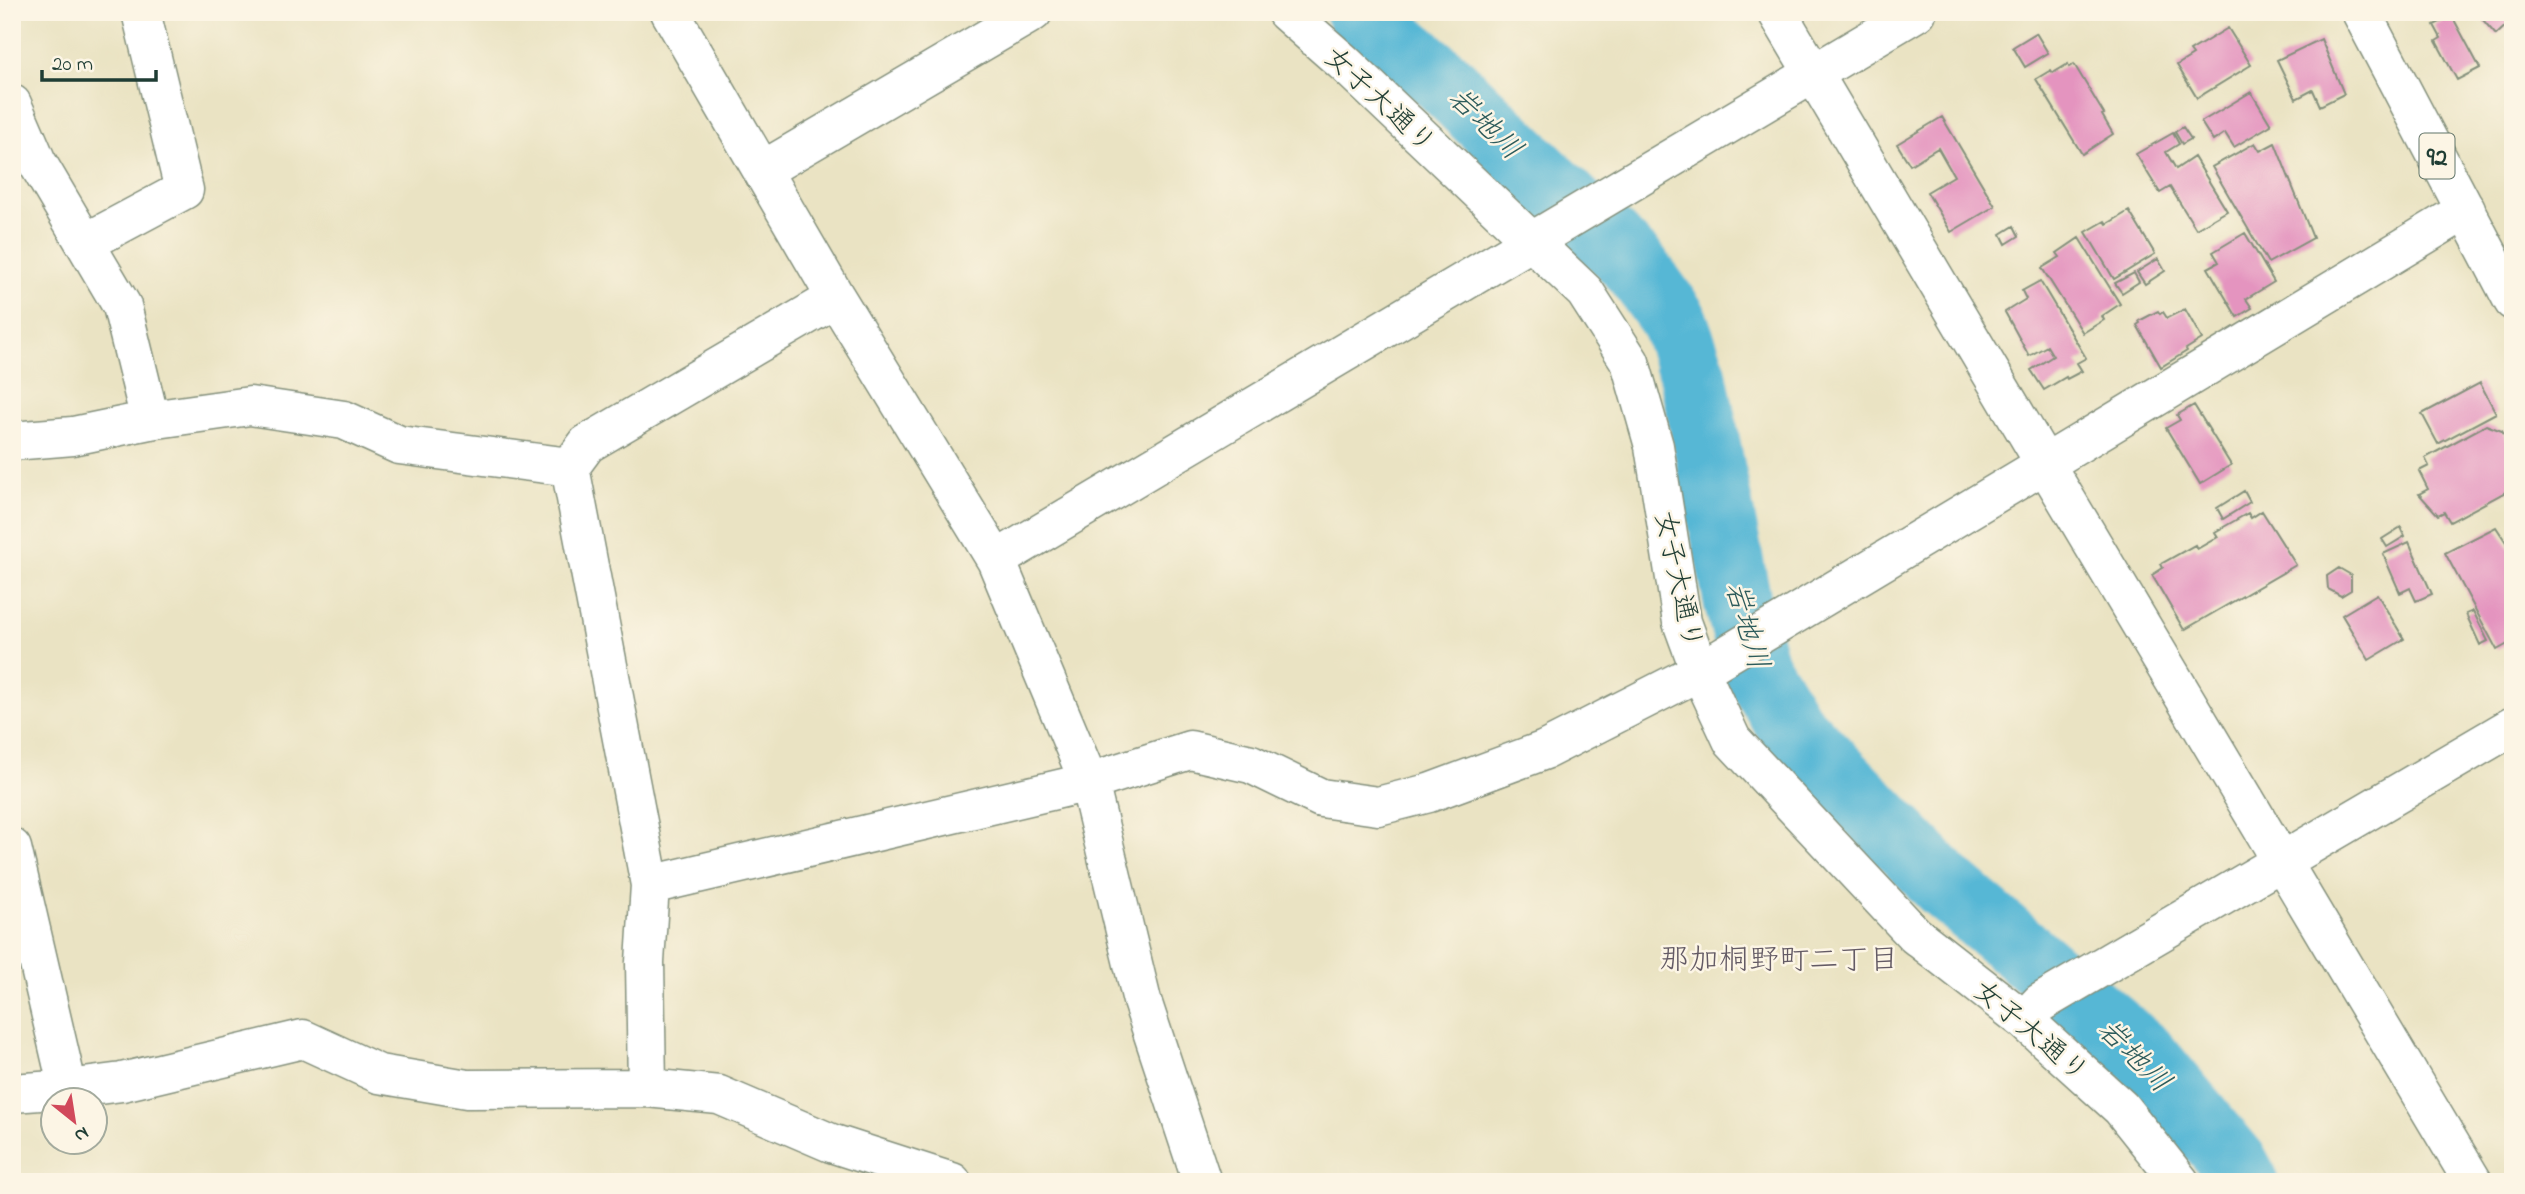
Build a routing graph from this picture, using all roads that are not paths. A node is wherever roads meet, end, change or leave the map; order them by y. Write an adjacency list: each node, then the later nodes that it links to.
1 (141, 12): 13 (street)
2 (670, 12): 10 (street)
3 (1033, 12): 10 (street)
4 (1286, 12): 12 (street, 女子大通り)
5 (1777, 12): 8 (street)
6 (1917, 12): 8 (street)
7 (2361, 12): 11 (street, 92)
8 (1813, 74): 12 (street); 18 (street)
9 (12, 104): 13 (street)
10 (763, 170): 14 (street)
11 (2466, 210): 15 (street, 92); 18 (street)
12 (1543, 236): 20 (street); 21 (street, 女子大通り)
13 (85, 243): 16 (street)
14 (836, 298): 19 (street); 20 (street)
15 (2513, 300)
16 (150, 420): 17 (street); 19 (street)
17 (12, 441)
18 (2045, 464): 21 (street); 25 (street)
19 (570, 467): 26 (street)
20 (996, 561): 23 (street)
21 (1709, 665): 23 (street); 27 (street, 女子大通り)
22 (2513, 726): 25 (street)
23 (1089, 782): 26 (street); 34 (street)
24 (12, 848): 28 (street)
25 (2281, 860): 27 (street); 36 (street)
26 (650, 885): 30 (street)
27 (2032, 1012): 35 (street, 女子大通り)
28 (67, 1086)
29 (91, 1086): 30 (street)
30 (647, 1088): 33 (street)
31 (38, 1091): 32 (street)
32 (12, 1093)
33 (952, 1182)
34 (1202, 1182)
35 (2180, 1182)
36 (2473, 1182)

